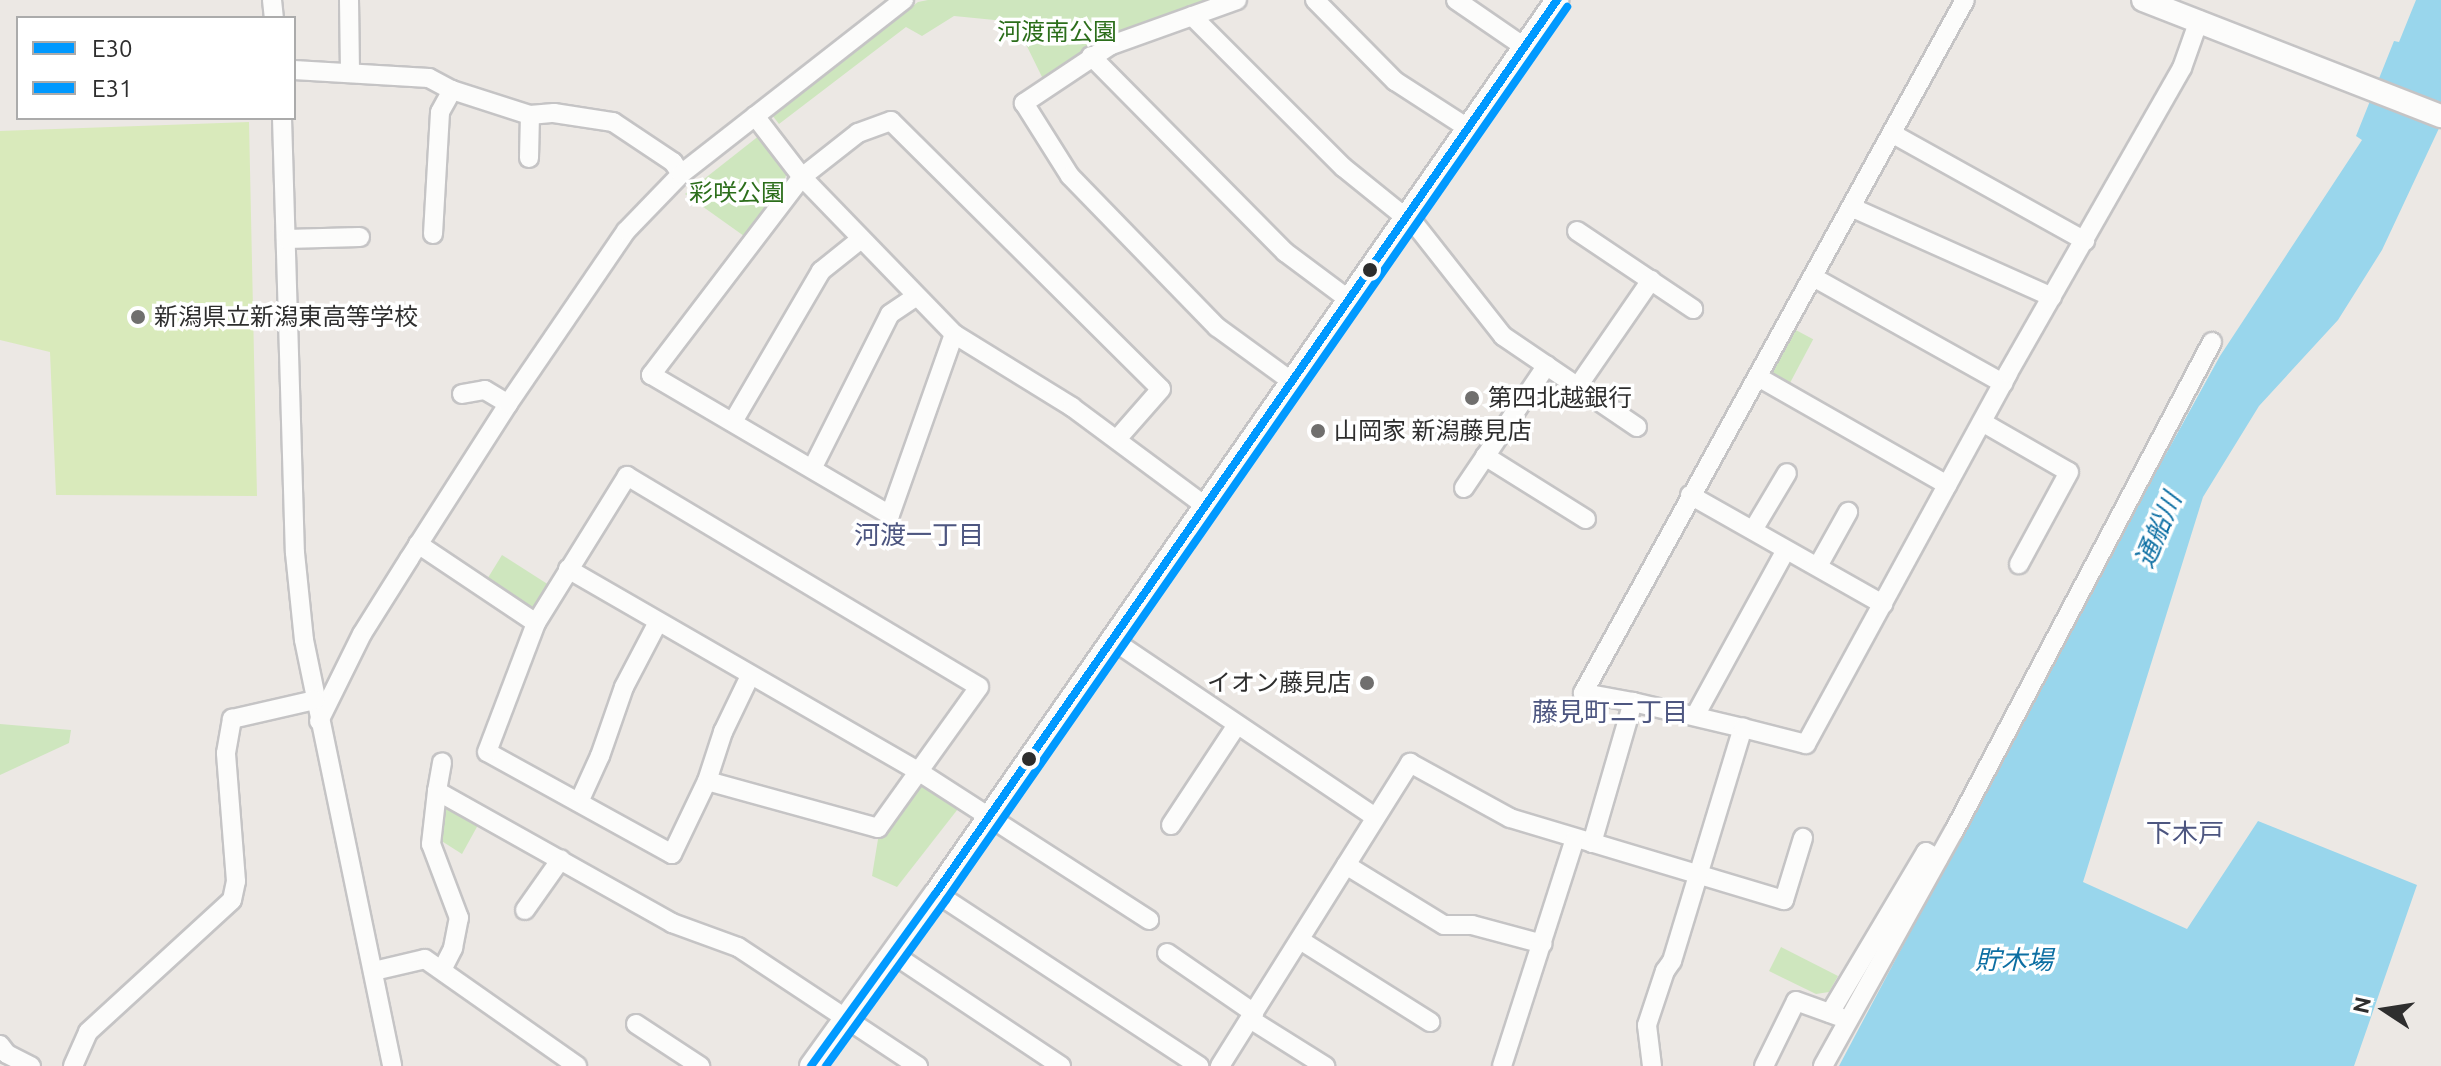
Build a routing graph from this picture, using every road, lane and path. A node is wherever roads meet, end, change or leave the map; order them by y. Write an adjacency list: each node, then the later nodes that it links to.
1 (349, 0): 14 (street)
2 (904, 0): 17 (street)
3 (1237, 0): 9 (street)
4 (1315, 0): 20 (street)
5 (1456, 0): 11 (street)
6 (1557, 0): 11 (street)
7 (1965, 0): 21 (street)
8 (2143, 0): 10 (street)
9 (1192, 16): 12 (street); 26 (street)
10 (2199, 20): 18 (street); 32 (street)
11 (1523, 46): 20 (street)
12 (1091, 56): 37 (street); 43 (street)
13 (296, 70): 14 (street)
14 (350, 71): 15 (street)
15 (452, 90): 16 (street); 28 (street)
16 (530, 115): 22 (street); 23 (street)
17 (755, 116): 23 (street); 24 (street)
18 (2441, 116)
19 (282, 120): 30 (street)
20 (1466, 127): 26 (street)
21 (1893, 134): 25 (street); 32 (street)
22 (529, 158)
23 (681, 174): 47 (street)
24 (802, 177): 31 (street); 48 (street); 51 (street)
25 (1853, 208): 33 (street); 36 (street)
26 (1406, 216): 37 (street); 41 (street)
27 (1577, 231): 34 (street)
28 (433, 234)
29 (360, 237): 30 (street)
30 (286, 239): 72 (street)
31 (861, 239): 35 (street); 48 (street)
32 (2085, 241): 36 (street)
33 (1813, 277): 42 (street); 44 (street)
34 (1651, 280): 38 (street); 45 (street)
35 (915, 297): 39 (street); 53 (street)
36 (2052, 297): 44 (street)
37 (1348, 299): 43 (street)
38 (1693, 309)
39 (954, 334): 51 (street); 53 (street)
40 (2212, 342): 101 (street)
41 (1547, 365): 45 (street); 52 (street)
42 (1758, 377): 55 (street); 57 (street)
43 (1291, 381): 58 (street)
44 (2003, 383): 49 (street)
45 (1578, 386): 50 (street)
46 (462, 394): 47 (street)
47 (508, 404): 62 (street)
48 (734, 420): 53 (street)
49 (1982, 422): 55 (street); 64 (street)
50 (1637, 427)
51 (1117, 439): 58 (street)
52 (1485, 456): 56 (street); 60 (street)
53 (813, 467)
54 (1787, 473): 61 (street)
55 (1947, 485): 67 (street)
56 (1464, 488)
57 (1690, 495): 61 (street); 73 (street)
58 (1204, 505): 70 (street)
59 (1848, 512): 65 (street)
60 (1586, 519)
61 (1753, 530): 63 (street)
62 (418, 544): 69 (street); 75 (street)
63 (1786, 550): 65 (street); 74 (street)
64 (2019, 564)
65 (1818, 566): 67 (street)
66 (568, 569): 68 (street); 69 (street); 79 (street)
67 (1883, 604): 77 (street)
68 (658, 622): 71 (street); 82 (street)
69 (536, 623): 82 (street)
70 (1111, 639): 76 (street); 83 (street)
71 (750, 676): 79 (street); 80 (street)
72 (315, 700): 75 (street); 108 (street)
73 (1633, 702): 74 (street); 87 (street)
74 (1695, 716): 77 (street)
75 (319, 721): 99 (street)
76 (1237, 725): 84 (street); 85 (street)
77 (1743, 728): 90 (street)
78 (442, 762): 81 (street)
79 (918, 771): 80 (street); 83 (street)
80 (707, 781): 82 (street)
81 (437, 791): 88 (street); 98 (street)
82 (579, 802)
83 (988, 817): 91 (street); 93 (street)
84 (1375, 817): 87 (street); 89 (street)
85 (1171, 825)
86 (1803, 838): 90 (street)
87 (1583, 841): 90 (street); 95 (street)
88 (561, 859): 92 (street); 102 (street)
89 (1346, 865): 94 (street); 95 (street)
90 (1700, 875): 118 (street)
91 (936, 893): 97 (street); 114 (street)
92 (525, 910)
93 (1149, 920)
94 (1300, 940): 100 (street); 103 (street)
95 (1543, 944): 117 (street)
96 (1167, 953): 100 (street)
97 (893, 954): 102 (street); 113 (street)
98 (442, 970): 99 (street); 110 (street)
99 (374, 971): 109 (street)
100 (1252, 1016): 115 (street); 116 (street)
101 (1838, 1016): 119 (street); 120 (street)
102 (846, 1017): 106 (street); 112 (street)
103 (1430, 1022)
104 (636, 1024): 111 (street)
105 (2, 1053): 107 (street)
106 (905, 1063)
107 (31, 1066)
108 (73, 1066)
109 (392, 1066)
110 (577, 1066)
111 (700, 1066)
112 (811, 1066)
113 (1061, 1066)
114 (1199, 1066)
115 (1220, 1066)
116 (1325, 1066)
117 (1502, 1066)
118 (1652, 1066)
119 (1764, 1066)
120 (1823, 1066)

